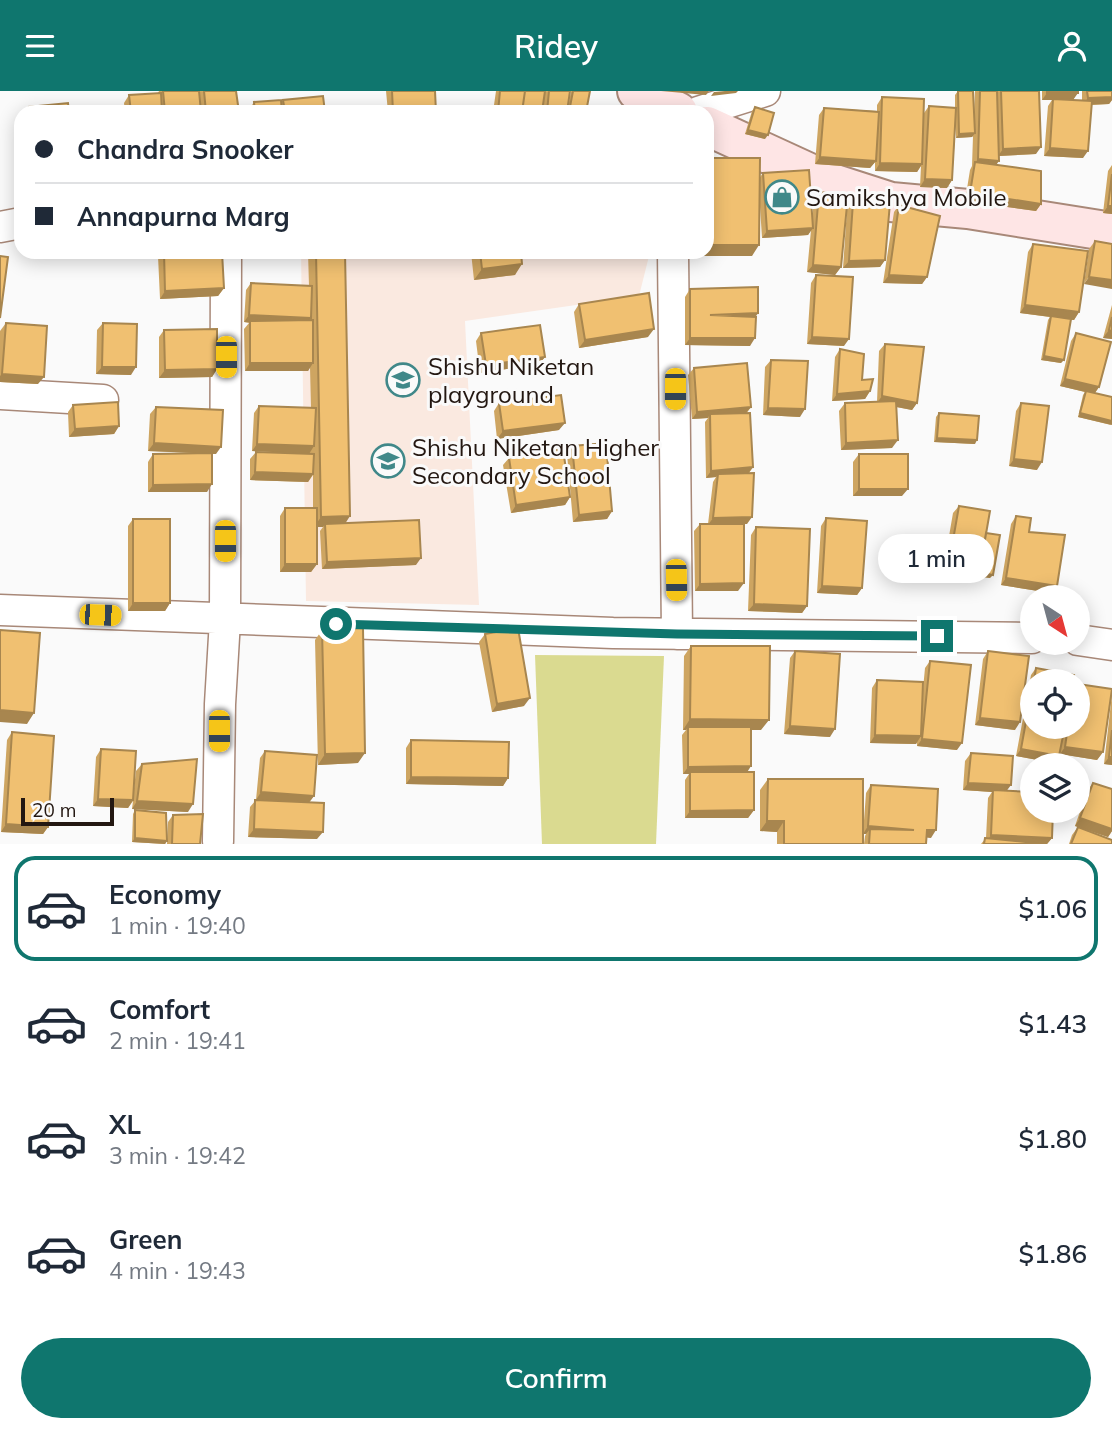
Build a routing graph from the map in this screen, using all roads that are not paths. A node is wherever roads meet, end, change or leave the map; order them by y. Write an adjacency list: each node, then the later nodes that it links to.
1 (637, 91): 3 (street)
2 (747, 94): 4 (street)
3 (664, 105)
4 (714, 106)
5 (714, 129): 6 (street)
6 (1112, 232)
7 (226, 259): 12 (street)
8 (673, 259): 13 (street)
9 (0, 394): 10 (street)
10 (103, 400)
11 (0, 610): 12 (street)
12 (225, 621): 13 (street); 17 (street)
13 (677, 634): 14 (street)
14 (1020, 638)
15 (1090, 642): 16 (street)
16 (1112, 645)
17 (219, 841)

